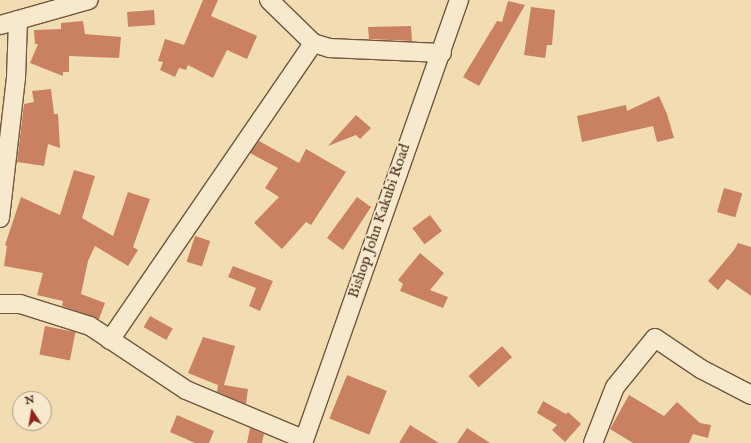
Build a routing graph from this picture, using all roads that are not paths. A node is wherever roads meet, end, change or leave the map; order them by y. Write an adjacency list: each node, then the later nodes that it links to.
1 (89, 0): 4 (street)
2 (269, 0): 6 (street)
3 (459, 0): 7 (street, Bishop John Kakubi Road)
4 (18, 20): 5 (street); 8 (street)
5 (0, 25)
6 (313, 43): 7 (street); 10 (street)
7 (442, 52): 12 (street, Bishop John Kakubi Road)
8 (0, 218)
9 (0, 304): 10 (street)
10 (110, 340): 12 (street)
11 (751, 394): 13 (street)
12 (303, 441)
13 (593, 443)

